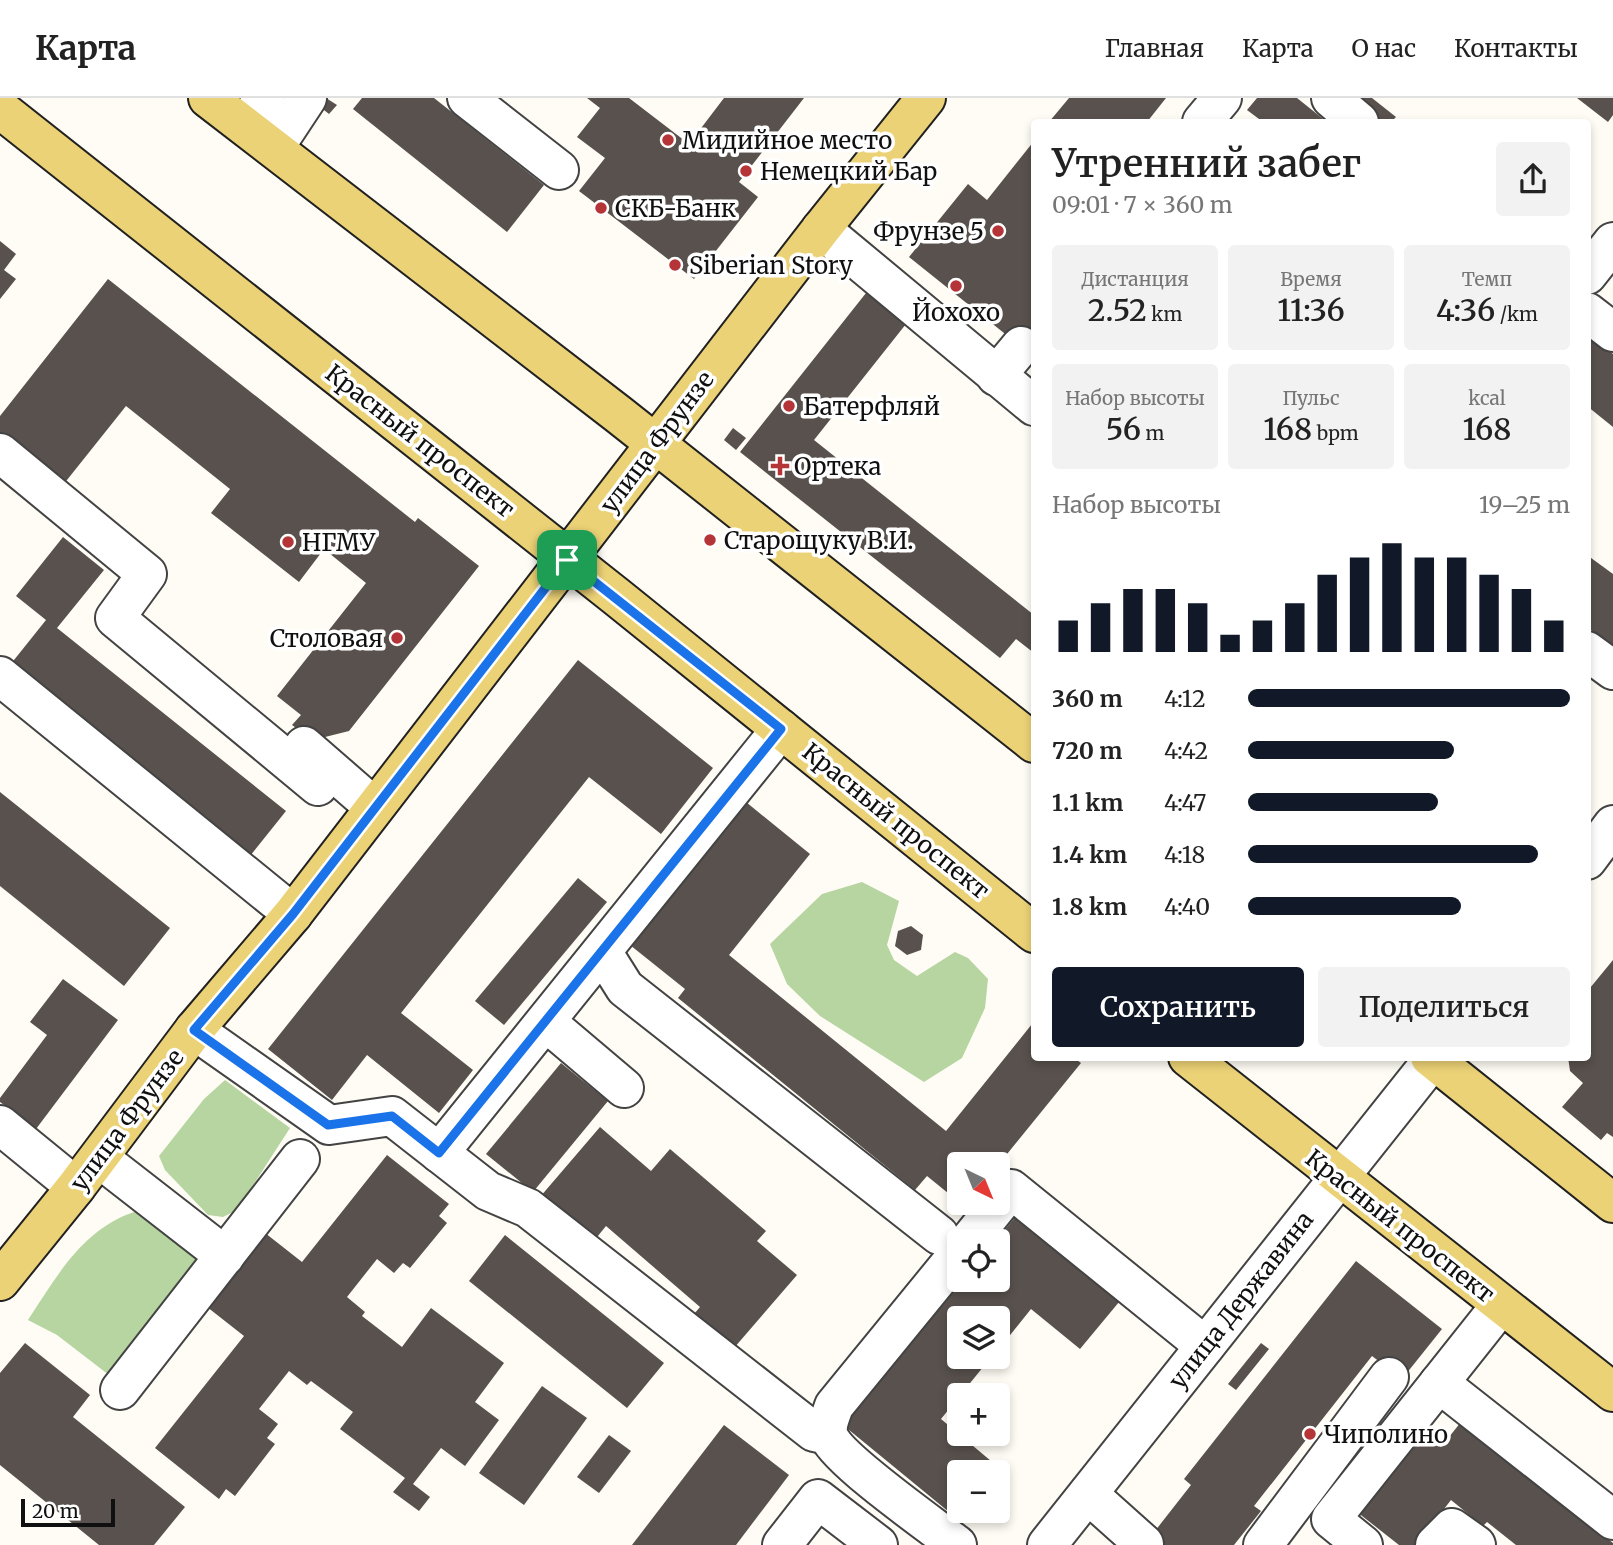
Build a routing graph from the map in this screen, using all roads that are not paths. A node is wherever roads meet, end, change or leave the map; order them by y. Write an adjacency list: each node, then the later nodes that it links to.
1 (208, 98): 8 (main road)
2 (307, 98): 11 (street)
3 (467, 98): 12 (street)
4 (926, 98): 13 (main road, улица Фрунзе)
5 (1222, 98): 9 (street)
6 (1331, 98): 10 (street)
7 (0, 109): 23 (main road, Красный проспект)
8 (254, 111): 11 (main road)
9 (1204, 119)
10 (1356, 119)
11 (274, 148): 21 (main road)
12 (559, 170)
13 (821, 229): 19 (street); 21 (main road, улица Фрунзе)
14 (1613, 242): 15 (street)
15 (1591, 270)
16 (1591, 315): 17 (street)
17 (1613, 332)
18 (1021, 346): 19 (street)
19 (996, 376): 20 (street)
20 (1031, 405)
21 (654, 444): 23 (main road, улица Фрунзе); 29 (main road)
22 (0, 453): 30 (street)
23 (567, 560): 28 (main road, Красный проспект); 31 (main road, улица Фрунзе)
24 (1591, 654): 25 (street)
25 (1613, 670)
26 (0, 676): 34 (street)
27 (264, 712): 31 (street)
28 (781, 729): 35 (main road, Красный проспект); 36 (street)
29 (1031, 741)
30 (318, 786)
31 (374, 807): 34 (main road, улица Фрунзе)
32 (1613, 825): 33 (street)
33 (1591, 855)
34 (293, 914): 38 (main road, улица Фрунзе)
35 (1031, 931)
36 (603, 953): 37 (street); 50 (street)
37 (546, 1022): 42 (street); 44 (street)
38 (194, 1030): 44 (street); 46 (main road, улица Фрунзе)
39 (1193, 1061): 47 (main road, Красный проспект)
40 (1431, 1061): 47 (street, улица Державина)
41 (1437, 1061): 48 (main road)
42 (624, 1088)
43 (0, 1125): 46 (street)
44 (439, 1153): 60 (street)
45 (300, 1159): 52 (street)
46 (88, 1173): 52 (street); 53 (main road, улица Фрунзе)
47 (1338, 1177): 54 (main road, Красный проспект); 55 (street, улица Державина)
48 (1613, 1203)
49 (970, 1229): 55 (street)
50 (947, 1236)
51 (947, 1255): 60 (street)
52 (225, 1256): 58 (street)
53 (0, 1281)
54 (1501, 1305): 57 (street); 59 (main road, Красный проспект)
55 (1205, 1346): 61 (street, улица Державина)
56 (1388, 1377): 69 (street)
57 (1439, 1383): 62 (street); 63 (street)
58 (120, 1390)
59 (1613, 1392)
60 (828, 1435): 67 (street)
61 (1088, 1494): 64 (street); 68 (street, улица Державина)
62 (1613, 1520)
63 (1324, 1532): 70 (street)
64 (1144, 1544)
65 (782, 1545): 66 (street)
66 (878, 1545)
67 (957, 1545)
68 (1047, 1545)
69 (1263, 1545)
70 (1363, 1545)
71 (1435, 1545): 72 (street)
72 (1476, 1545)

